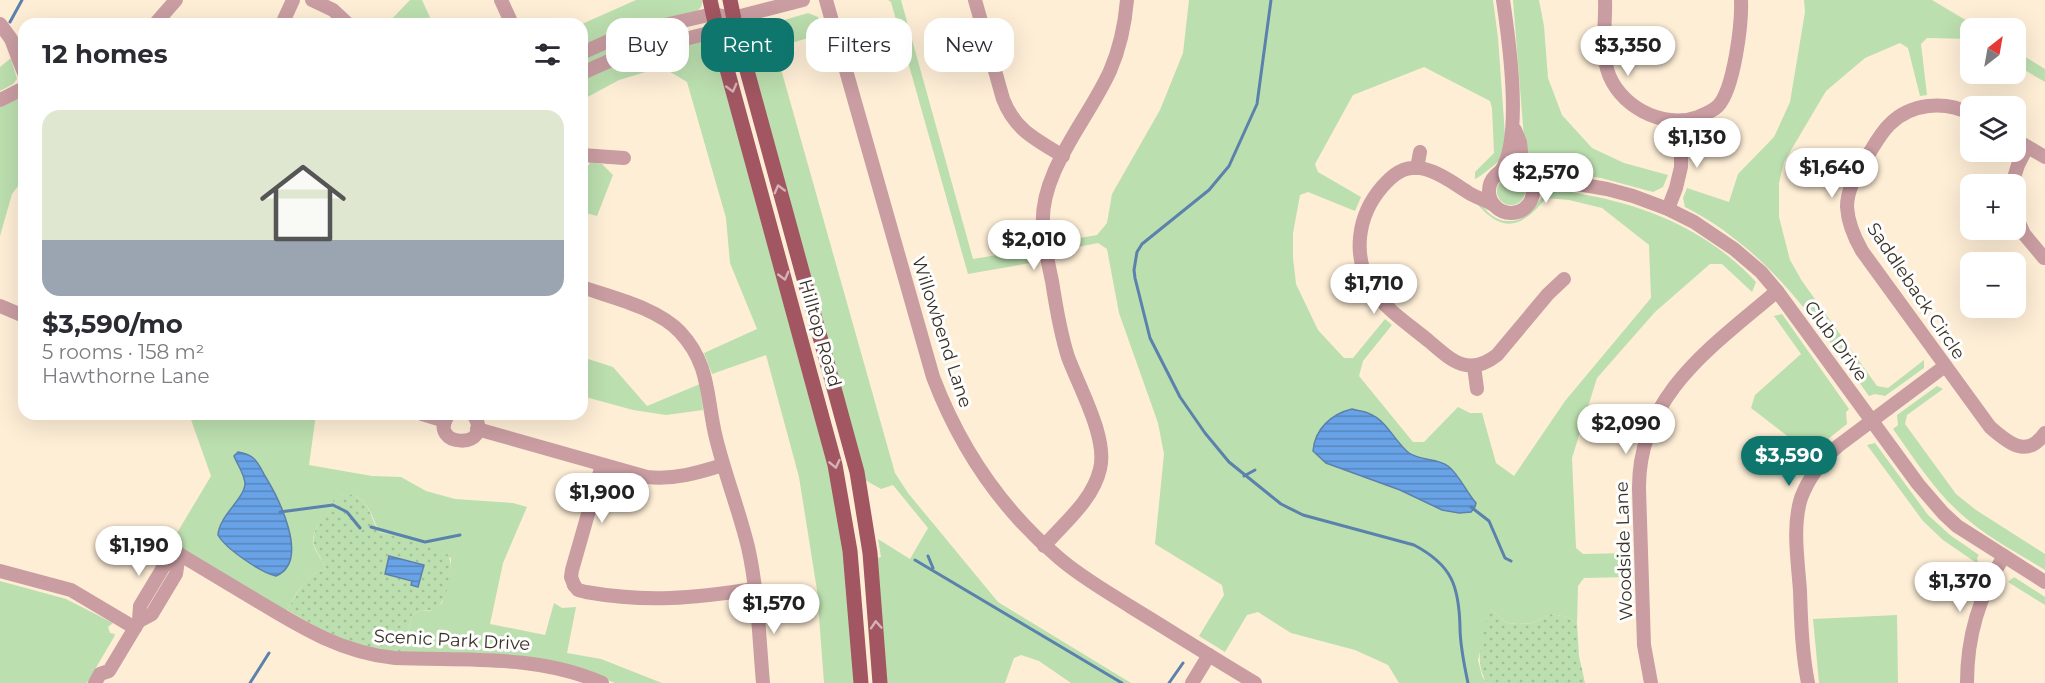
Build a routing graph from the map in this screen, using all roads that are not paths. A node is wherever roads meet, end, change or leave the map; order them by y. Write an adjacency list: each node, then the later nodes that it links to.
1 (176, 0): 14 (street)
2 (293, 0): 15 (street)
3 (312, 0): 16 (street)
4 (501, 0): 17 (street)
5 (730, 0): 18 (main road, Hilltop Road)
6 (803, 0): 18 (street)
7 (826, 0): 62 (street, Willowbend Lane)
8 (975, 0): 34 (street)
9 (1127, 0): 34 (street)
10 (1503, 0): 30 (street)
11 (1605, 0): 29 (street)
12 (1741, 0): 29 (street)
13 (711, 7): 18 (street); 21 (street)
14 (160, 18)
15 (285, 18)
16 (342, 18)
17 (509, 18)
18 (733, 18)
19 (0, 24): 22 (street)
20 (701, 35): 23 (street)
21 (588, 50)
22 (18, 57)
23 (588, 70)
24 (728, 72): 73 (main road, Hilltop Road, one-way to 73)
25 (748, 72): 74 (main road, Hilltop Road, one-way to 25)
26 (18, 91): 27 (street)
27 (0, 100)
28 (1960, 110): 53 (street, Saddleback Circle)
29 (1681, 121): 44 (street)
30 (1514, 128): 38 (street); 39 (street)
31 (2026, 146): 35 (street)
32 (1420, 152): 37 (street)
33 (588, 155): 36 (street)
34 (1063, 156): 62 (street)
35 (2045, 157)
36 (624, 158)
37 (1417, 168): 41 (street); 52 (street)
38 (1524, 174): 39 (street); 40 (street, Club Drive); 42 (street)
39 (1497, 175): 41 (street); 43 (street)
40 (1559, 182): 42 (street); 44 (street, Club Drive)
41 (1461, 187): 43 (street)
42 (1531, 198): 43 (street)
43 (1494, 205)
44 (1668, 209): 49 (street, Club Drive)
45 (2026, 236): 46 (street)
46 (2044, 258)
47 (1564, 279): 52 (street)
48 (588, 289): 61 (street)
49 (1777, 291): 57 (street, Club Drive); 77 (street, Woodside Lane)
50 (0, 306): 51 (street)
51 (18, 314)
52 (1474, 366): 54 (street)
53 (1945, 366): 57 (street); 59 (street, Saddleback Circle)
54 (1477, 389)
55 (447, 420): 58 (street)
56 (477, 420): 58 (street)
57 (1872, 420): 63 (street, Club Drive); 78 (street)
58 (477, 429): 60 (street)
59 (2045, 433)
60 (602, 465): 61 (street); 66 (street)
61 (723, 465): 66 (street)
62 (1044, 546): 68 (street, Willowbend Lane)
63 (2004, 556): 65 (street, Club Drive); 79 (street)
64 (0, 571): 67 (street)
65 (2045, 582)
66 (755, 589): 72 (street)
67 (137, 624): 69 (street); 71 (street, Scenic Park Drive)
68 (1209, 655): 75 (street); 76 (street, Willowbend Lane)
69 (110, 677): 70 (street)
70 (95, 683)
71 (602, 683)
72 (763, 683)
73 (861, 683)
74 (880, 683)
75 (1192, 683)
76 (1255, 683)
77 (1651, 683)
78 (1808, 683)
79 (1967, 683)

